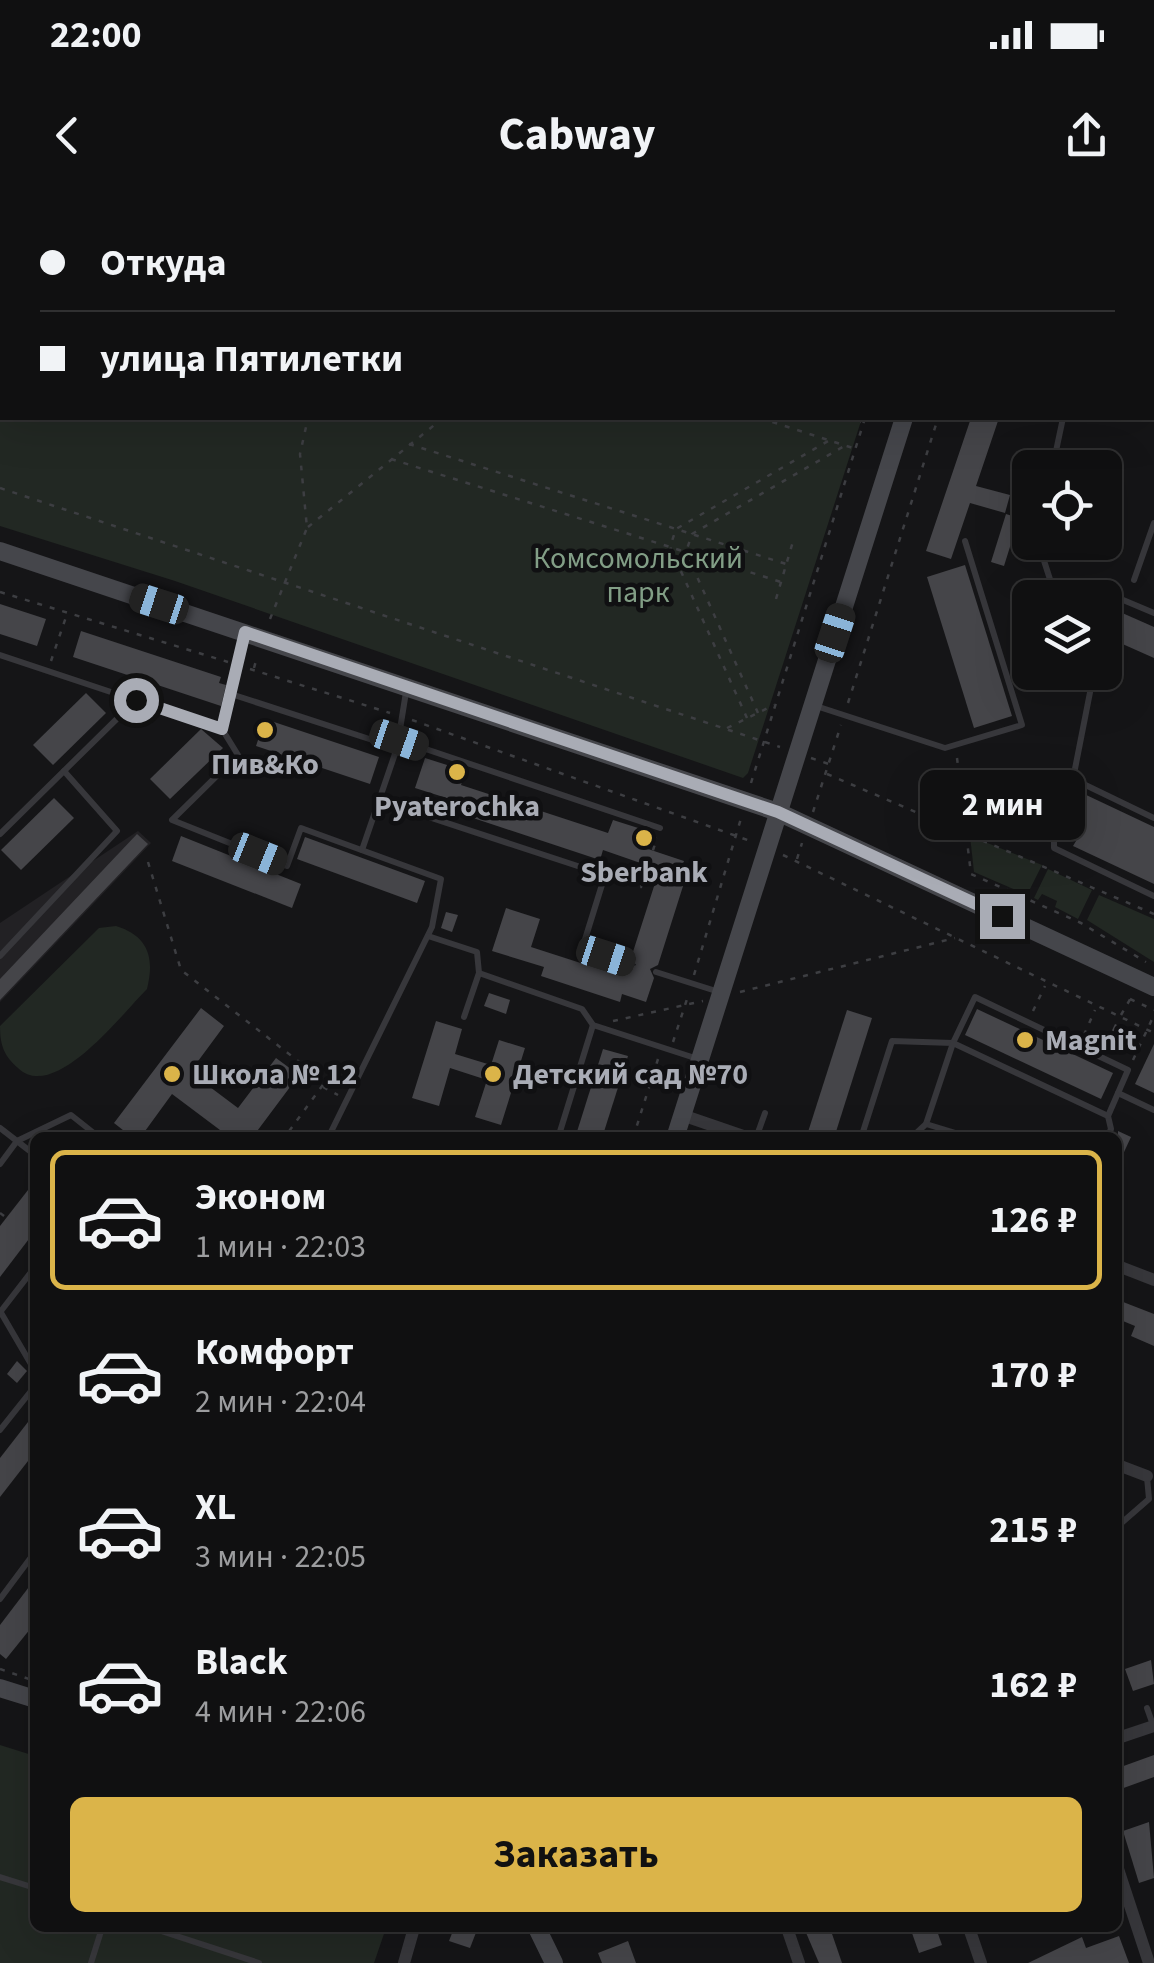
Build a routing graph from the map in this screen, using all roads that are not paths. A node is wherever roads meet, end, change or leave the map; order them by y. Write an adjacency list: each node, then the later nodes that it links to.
1 (903, 420): 16 (main road)
2 (1063, 420): 3 (lane)
3 (1056, 450)
4 (1154, 523): 7 (lane)
5 (965, 541): 16 (lane)
6 (0, 552): 10 (main road)
7 (1134, 580)
8 (1122, 599): 9 (lane)
9 (1154, 614)
10 (245, 632): 12 (main road); 14 (lane)
11 (0, 655): 15 (lane)
12 (407, 686): 18 (lane); 22 (main road)
13 (1090, 690): 20 (lane)
14 (234, 694): 17 (lane); 18 (lane)
15 (136, 700): 17 (lane); 19 (lane)
16 (812, 704): 22 (main road)
17 (222, 729): 26 (lane)
18 (398, 744): 21 (lane); 24 (lane)
19 (64, 771): 25 (lane); 29 (lane)
20 (1072, 779): 23 (lane); 27 (lane)
21 (380, 801): 26 (lane); 30 (lane)
22 (778, 812): 33 (main road); 34 (main road)
23 (1154, 818)
24 (660, 828)
25 (0, 834)
26 (362, 850): 28 (lane)
27 (1154, 896)
28 (427, 936): 32 (lane); 48 (lane)
29 (0, 956)
30 (629, 964)
31 (656, 972): 34 (lane)
32 (479, 973): 35 (lane); 36 (lane)
33 (1154, 987)
34 (720, 995): 38 (main road)
35 (464, 1017)
36 (593, 1025): 38 (lane); 49 (lane)
37 (953, 1043): 39 (lane); 43 (lane); 44 (lane); 53 (lane)
38 (699, 1059): 42 (main road)
39 (1118, 1093): 40 (lane); 43 (lane)
40 (1154, 1110)
41 (765, 1112): 52 (lane)
42 (682, 1115): 50 (main road); 51 (street)
43 (1108, 1116): 56 (lane)
44 (926, 1124): 54 (lane); 55 (lane)
45 (0, 1128): 58 (lane)
46 (38, 1132): 47 (lane)
47 (92, 1132)
48 (331, 1132)
49 (560, 1132)
50 (676, 1132)
51 (734, 1132)
52 (756, 1132)
53 (863, 1132)
54 (918, 1132)
55 (952, 1132)
56 (1110, 1132)
57 (30, 1136): 58 (lane)
58 (18, 1142): 59 (lane); 60 (lane)
59 (30, 1151)
60 (0, 1164)
61 (1122, 1268): 63 (street)
62 (30, 1273): 64 (lane)
63 (1154, 1280)
64 (0, 1311): 65 (lane)
65 (30, 1362)
66 (30, 1392): 67 (lane)
67 (0, 1430)
68 (1122, 1467): 69 (street)
69 (1147, 1476): 70 (lane)
70 (1122, 1522)
71 (30, 1559): 72 (lane)
72 (0, 1599)
73 (0, 1688): 74 (main road)
74 (30, 1697)
75 (1147, 1708): 76 (lane)
76 (1154, 1726): 77 (street)
77 (1122, 1737)
78 (0, 1877): 80 (lane)
79 (1122, 1881): 93 (street)
80 (30, 1886)
81 (101, 1932): 87 (lane)
82 (164, 1932): 88 (lane)
83 (413, 1932): 89 (street)
84 (539, 1932): 90 (main road)
85 (788, 1932): 91 (street)
86 (970, 1932): 92 (street)
87 (91, 1963)
88 (258, 1963)
89 (404, 1963)
90 (554, 1963)
91 (799, 1963)
92 (981, 1963)
93 (1149, 1963)

